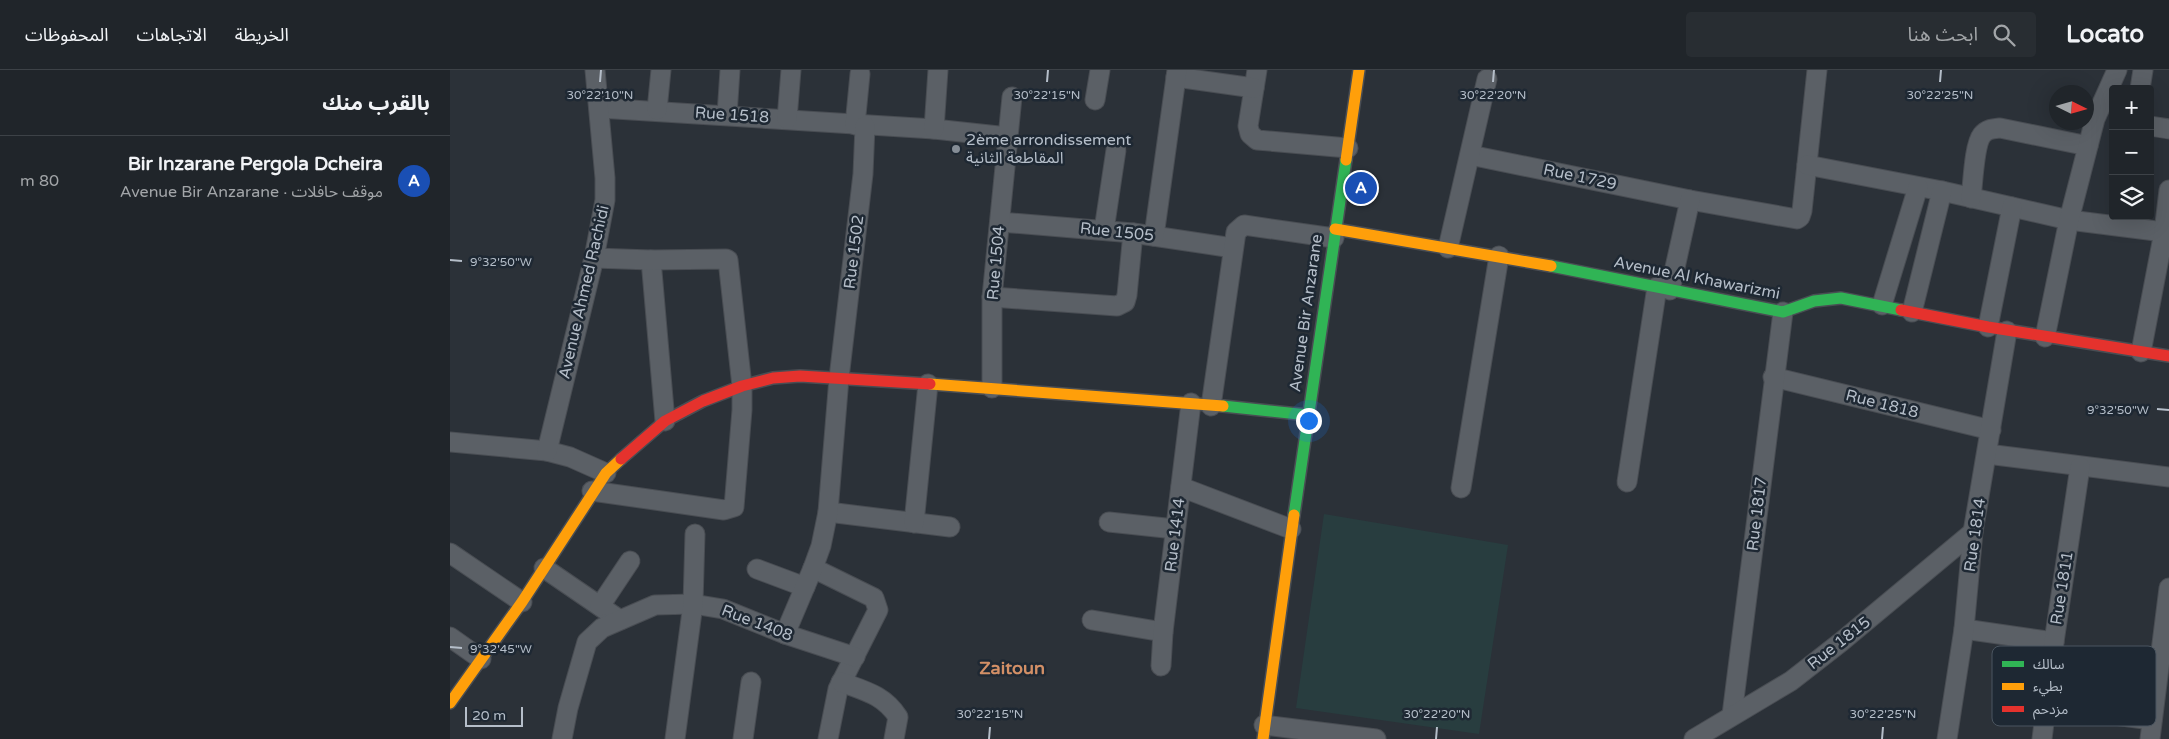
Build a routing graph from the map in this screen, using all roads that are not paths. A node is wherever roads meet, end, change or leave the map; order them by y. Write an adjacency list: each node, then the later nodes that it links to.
1 (595, 70): 18 (street, Avenue Ahmed Rachidi)
2 (661, 70): 19 (street)
3 (730, 70): 20 (street)
4 (791, 70): 21 (street)
5 (938, 70): 25 (street)
6 (1100, 70): 17 (street)
7 (1359, 70): 29 (street, Avenue Bir Anzarane)
8 (1817, 70): 32 (street)
9 (2117, 70): 22 (street)
10 (2143, 70): 15 (street)
11 (1177, 73): 13 (street); 45 (street)
12 (860, 74): 23 (street, Rue 1502)
13 (1256, 79): 29 (street)
14 (1487, 79): 31 (street)
15 (2141, 85)
16 (1012, 97): 27 (street, Rue 1504)
17 (1095, 100)
18 (599, 108): 19 (street, Rue 1518); 49 (street, Avenue Ahmed Rachidi)
19 (657, 110): 20 (street, Rue 1518)
20 (727, 115): 21 (street, Rue 1518)
21 (787, 119): 23 (street, Rue 1518)
22 (2104, 120): 28 (street)
23 (860, 126): 25 (street); 62 (street, Rue 1502)
24 (2154, 127): 26 (street)
25 (934, 129): 27 (street)
26 (2169, 129)
27 (1008, 137): 40 (street, Rue 1504)
28 (2088, 146): 36 (street); 39 (street)
29 (1348, 148): 44 (street, Avenue Bir Anzarane)
30 (1116, 150): 41 (street)
31 (1470, 154): 37 (street, Rue 1729); 47 (street)
32 (1807, 165): 33 (street); 37 (street, Rue 1729)
33 (1918, 187): 35 (street); 53 (street)
34 (2169, 190): 42 (street)
35 (1942, 191): 36 (street); 55 (street)
36 (1971, 198): 38 (street)
37 (1690, 200): 51 (street)
38 (2012, 208): 39 (street); 56 (street)
39 (2069, 220): 42 (street); 58 (street)
40 (1000, 222): 41 (street, Rue 1505); 52 (street, Rue 1504)
41 (1104, 230): 43 (street, Rue 1505)
42 (2164, 232): 59 (street)
43 (1133, 233): 45 (street, Rue 1505); 52 (street)
44 (1334, 233): 46 (street); 47 (street, Avenue Al Khawarizmi); 68 (street, Avenue Bir Anzarane)
45 (1154, 236): 46 (street, Rue 1505)
46 (1233, 248): 67 (street)
47 (1448, 248): 48 (street, Avenue Al Khawarizmi)
48 (1498, 256): 51 (street, Avenue Al Khawarizmi); 79 (street)
49 (594, 258): 50 (street); 72 (street, Avenue Ahmed Rachidi)
50 (651, 260): 64 (street); 69 (street)
51 (1663, 288): 54 (street, Avenue Al Khawarizmi); 77 (street)
52 (992, 297): 65 (street, Rue 1504)
53 (1882, 305): 54 (street, Avenue Al Khawarizmi); 55 (street, Avenue Al Khawarizmi)
54 (1783, 312): 61 (street, Rue 1817)
55 (1912, 312): 56 (street, Avenue Al Khawarizmi)
56 (1988, 328): 57 (street, Avenue Al Khawarizmi)
57 (2007, 331): 58 (street, Avenue Al Khawarizmi); 70 (street, Rue 1814)
58 (2045, 337): 59 (street, Avenue Al Khawarizmi)
59 (2141, 352): 60 (street, Avenue Al Khawarizmi)
60 (2169, 356)
61 (1774, 377): 70 (street, Rue 1818); 115 (street, Rue 1817)
62 (839, 378): 63 (street); 64 (street); 81 (street, Rue 1502)
63 (928, 384): 65 (street); 83 (street)
64 (742, 386): 69 (street); 80 (street)
65 (992, 388): 66 (street)
66 (1191, 403): 67 (street); 78 (street, Rue 1414)
67 (1211, 406): 68 (street)
68 (1308, 415): 86 (street, Avenue Bir Anzarane)
69 (665, 421): 75 (street)
70 (1991, 430): 73 (street, Rue 1814)
71 (450, 442): 72 (street)
72 (547, 451): 75 (street)
73 (1987, 454): 74 (street); 87 (street, Rue 1814)
74 (2080, 467): 76 (street); 105 (street, Rue 1811)
75 (606, 473): 80 (street)
76 (2169, 477)
77 (1627, 482)
78 (1180, 487): 85 (street, Rue 1414); 86 (street)
79 (1461, 488)
80 (592, 491): 91 (street)
81 (828, 512): 83 (street); 92 (street, Rue 1502)
82 (1109, 522): 85 (street)
83 (914, 524): 84 (street)
84 (950, 527)
85 (1175, 529): 102 (street, Rue 1414)
86 (1291, 529): 118 (street, Avenue Bir Anzarane)
87 (1973, 532): 101 (street, Rue 1814); 115 (street, Rue 1815)
88 (695, 534): 97 (street)
89 (450, 552): 96 (street)
90 (630, 561): 98 (street)
91 (544, 568): 96 (street); 98 (street)
92 (813, 568): 94 (street, Rue 1502); 107 (street)
93 (757, 569): 94 (street)
94 (805, 587): 103 (street, Rue 1502)
95 (2169, 588): 110 (street)
96 (522, 602): 108 (street)
97 (692, 604): 99 (street, Rue 1408); 103 (street, Rue 1408); 120 (street)
98 (600, 606): 99 (street)
99 (620, 620): 119 (street, Rue 1408)
100 (1092, 620): 102 (street)
101 (1964, 629): 105 (street); 126 (street, Rue 1814)
102 (1163, 632): 109 (street, Rue 1414)
103 (785, 634): 107 (street, Rue 1408)
104 (450, 637): 108 (street)
105 (2054, 642): 106 (street, Rue 1811)
106 (2054, 646)
107 (855, 657): 112 (street)
108 (481, 659): 114 (street)
109 (1161, 666)
110 (2165, 666): 113 (street)
111 (751, 682): 121 (street)
112 (841, 682): 122 (street); 123 (street)
113 (2156, 703)
114 (450, 704)
115 (1732, 715): 125 (street, Rue 1815)
116 (2044, 726): 127 (street, Rue 1811)
117 (2151, 726): 128 (street)
118 (1264, 732): 124 (street)
119 (562, 739)
120 (675, 739)
121 (743, 739)
122 (828, 739)
123 (894, 739)
124 (1376, 739)
125 (1694, 739)
126 (1948, 739)
127 (2042, 739)
128 (2150, 739)

